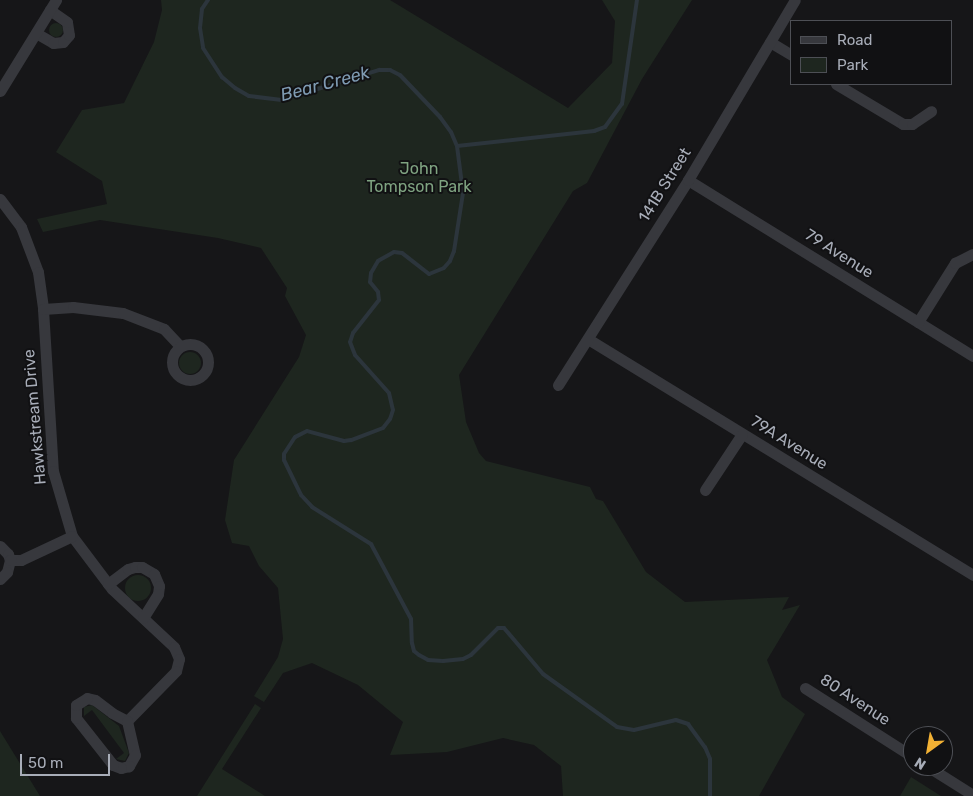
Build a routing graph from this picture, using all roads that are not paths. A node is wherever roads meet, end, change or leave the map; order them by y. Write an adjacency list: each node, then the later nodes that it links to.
1 (795, 0): 4 (street, 141B Street)
2 (53, 5): 3 (street); 3 (street)
3 (36, 33): 7 (street)
4 (770, 42): 5 (street); 9 (street, 141B Street)
5 (790, 55)
6 (838, 85): 8 (street)
7 (0, 91)
8 (931, 111)
9 (688, 180): 13 (street, 79 Avenue); 14 (street, 141B Street)
10 (0, 200): 12 (street, Hawkstream Drive)
11 (973, 254): 13 (street)
12 (43, 309): 15 (street); 20 (street, Hawkstream Drive)
13 (918, 322): 16 (street, 79 Avenue)
14 (588, 339): 17 (street, 141B Street); 18 (street, 79A Avenue)
15 (180, 346)
16 (973, 356)
17 (558, 385)
18 (742, 434): 19 (street); 23 (street, 79A Avenue)
19 (705, 490)
20 (72, 536): 22 (street); 25 (street, Hawkstream Drive)
21 (0, 546): 22 (street)
22 (10, 560): 24 (street)
23 (973, 575)
24 (0, 579)
25 (108, 584): 26 (street, Hawkstream Drive); 26 (street)
26 (143, 618): 28 (street, Hawkstream Drive)
27 (805, 688): 29 (street, 80 Avenue)
28 (127, 720): 28 (street)
29 (903, 751)
30 (944, 776): 31 (street)
31 (973, 795)

